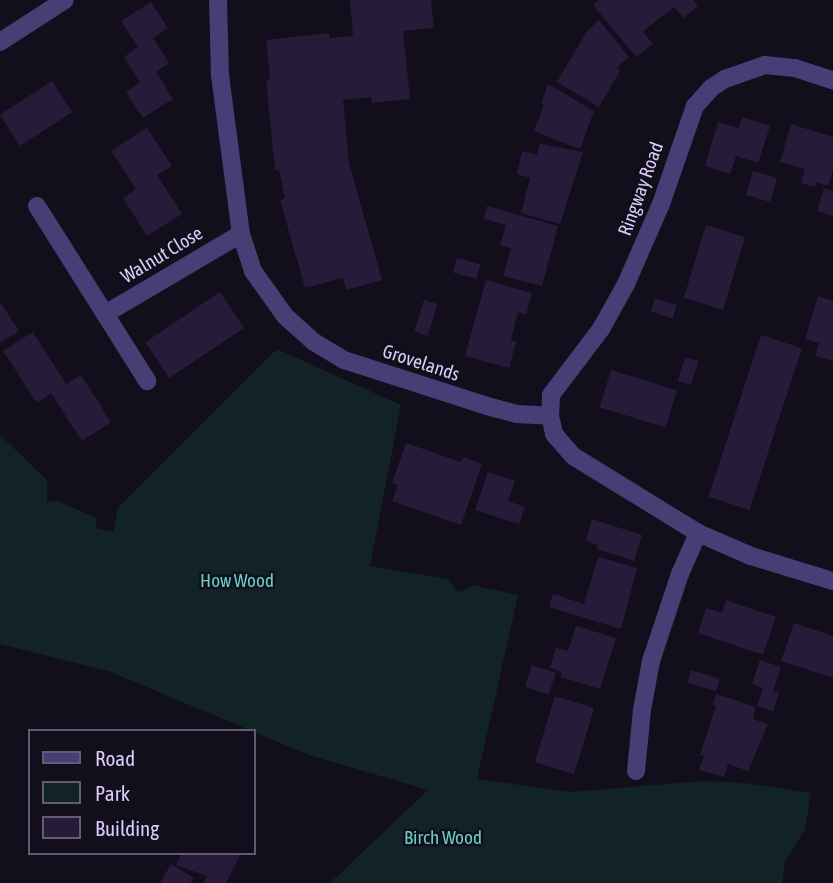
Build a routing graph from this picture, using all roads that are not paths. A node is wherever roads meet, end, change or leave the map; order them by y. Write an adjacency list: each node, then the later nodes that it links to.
1 (65, 0): 3 (street)
2 (218, 0): 6 (street, Grovelands)
3 (0, 42)
4 (833, 80): 9 (street, Ringway Road)
5 (37, 206): 7 (street)
6 (241, 234): 7 (street, Walnut Close); 9 (street, Grovelands)
7 (105, 314): 8 (street)
8 (147, 381)
9 (550, 416): 10 (street)
10 (698, 533): 11 (street); 12 (street)
11 (833, 581)
12 (636, 771)

